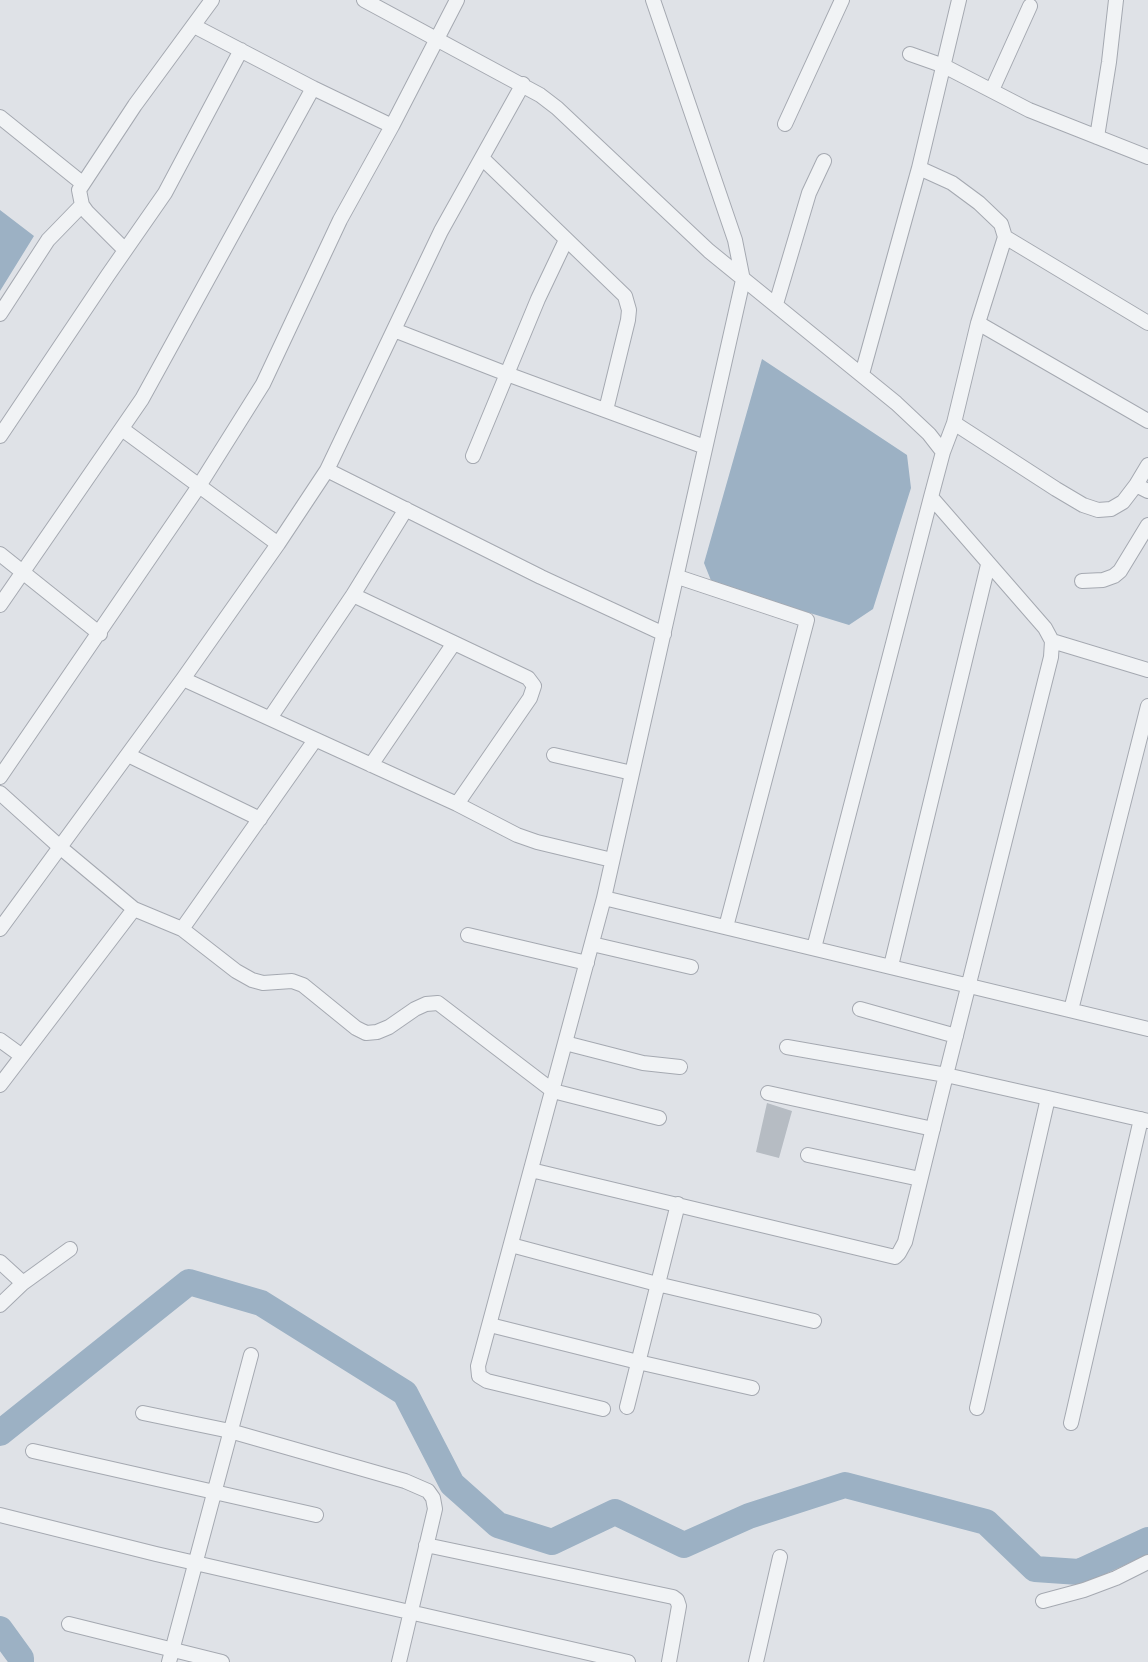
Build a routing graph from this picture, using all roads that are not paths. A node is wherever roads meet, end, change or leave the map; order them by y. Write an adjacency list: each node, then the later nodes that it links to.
1 (364, 0): 10 (street)
2 (457, 0): 10 (street)
3 (652, 0): 30 (street)
4 (842, 0): 18 (street)
5 (959, 0): 13 (street)
6 (1116, 0): 20 (street)
7 (205, 2): 9 (street)
8 (1030, 6): 16 (street)
9 (194, 26): 11 (street); 25 (street)
10 (438, 40): 14 (street); 19 (street)
11 (241, 50): 15 (street); 29 (street)
12 (910, 54): 13 (street)
13 (944, 66): 16 (street); 24 (street)
14 (523, 84): 22 (street); 30 (street)
15 (313, 88): 19 (street); 41 (street)
16 (992, 90): 20 (street)
17 (0, 117): 25 (street)
18 (785, 124)
19 (392, 126): 48 (street)
20 (1097, 137): 21 (street)
21 (1148, 157)
22 (482, 158): 28 (street); 35 (street)
23 (824, 161): 31 (street)
24 (919, 168): 27 (street); 37 (street)
25 (82, 183): 26 (street)
26 (82, 205): 29 (street); 32 (street)
27 (1005, 237): 33 (street); 34 (street)
28 (566, 240): 36 (street); 38 (street)
29 (125, 250): 42 (street)
30 (743, 280): 31 (street); 43 (street)
31 (776, 304): 37 (street)
32 (0, 315)
33 (978, 323): 39 (street); 40 (street)
34 (1148, 323)
35 (394, 330): 36 (street); 47 (street)
36 (507, 374): 38 (street); 45 (street)
37 (862, 374): 44 (street)
38 (606, 410): 43 (street)
39 (1148, 421)
40 (954, 423): 44 (street); 49 (street)
41 (122, 429): 48 (street); 56 (street)
42 (0, 436)
43 (705, 447): 57 (street)
44 (943, 452): 50 (street)
45 (473, 456)
46 (1148, 465): 49 (street)
47 (327, 470): 51 (street); 53 (street)
48 (200, 486): 53 (street); 61 (street)
49 (1142, 488)
50 (931, 497): 55 (street); 87 (street)
51 (406, 509): 59 (street); 62 (street)
52 (1148, 525): 58 (street)
53 (278, 544): 66 (street)
54 (0, 554): 56 (street)
55 (988, 565): 63 (street); 89 (street)
56 (23, 573): 60 (street); 61 (street)
57 (678, 577): 62 (street); 82 (street)
58 (1082, 581)
59 (353, 595): 64 (street); 68 (street)
60 (0, 605)
61 (100, 633): 74 (street)
62 (664, 634): 73 (street)
63 (1052, 641): 65 (street); 91 (street)
64 (454, 643): 72 (street); 76 (street)
65 (1148, 670)
66 (183, 679): 68 (street); 70 (street)
67 (1148, 706): 93 (street)
68 (270, 718): 69 (street)
69 (315, 740): 72 (street); 77 (street)
70 (128, 755): 77 (street); 78 (street)
71 (554, 755): 73 (street)
72 (371, 765): 76 (street)
73 (632, 773): 79 (street)
74 (0, 777)
75 (0, 792): 78 (street)
76 (457, 804): 79 (street)
77 (260, 819): 84 (street)
78 (61, 848): 81 (street); 83 (street)
79 (612, 860): 80 (street)
80 (604, 898): 82 (street); 86 (street)
81 (134, 909): 84 (street); 99 (street)
82 (726, 927): 87 (street)
83 (0, 929)
84 (182, 929): 103 (street)
85 (468, 935): 88 (street)
86 (592, 944): 88 (street); 90 (street)
87 (814, 948): 89 (street)
88 (587, 963): 97 (street)
89 (891, 966): 91 (street)
90 (691, 967)
91 (969, 985): 93 (street); 95 (street)
92 (860, 1009): 95 (street)
93 (1071, 1010): 94 (street)
94 (1148, 1029)
95 (956, 1036): 101 (street)
96 (0, 1040): 99 (street)
97 (566, 1043): 100 (street); 103 (street)
98 (787, 1047): 101 (street)
99 (22, 1056): 102 (street)
100 (680, 1067)
101 (946, 1075): 105 (street); 108 (street)
102 (0, 1085)
103 (553, 1091): 106 (street); 110 (street)
104 (768, 1093): 108 (street)
105 (1048, 1098): 107 (street); 125 (street)
106 (659, 1118)
107 (1144, 1120): 128 (street)
108 (933, 1130): 111 (street)
109 (808, 1155): 111 (street)
110 (531, 1170): 112 (street); 113 (street)
111 (920, 1179): 112 (street)
112 (678, 1204): 117 (street)
113 (511, 1245): 117 (street); 120 (street)
114 (70, 1249): 116 (street)
115 (0, 1262): 116 (street)
116 (23, 1283): 118 (street)
117 (657, 1284): 119 (street); 122 (street)
118 (0, 1305)
119 (814, 1321)
120 (490, 1325): 122 (street); 126 (street)
121 (251, 1355): 129 (street)
122 (638, 1362): 123 (street); 124 (street)
123 (752, 1388)
124 (627, 1407)
125 (977, 1408)
126 (603, 1409)
127 (142, 1413): 129 (street)
128 (1071, 1423)
129 (230, 1431): 131 (street); 134 (street)
130 (33, 1451): 131 (street)
131 (213, 1493): 133 (street); 137 (street)
132 (0, 1515): 137 (street)
133 (316, 1515)
134 (426, 1545): 139 (street); 145 (street)
135 (780, 1557): 146 (street)
136 (1148, 1562): 138 (street)
137 (194, 1563): 139 (street); 141 (street)
138 (1043, 1601)
139 (410, 1613): 143 (street); 144 (street)
140 (69, 1624): 141 (street)
141 (170, 1656): 142 (street)
142 (222, 1662)
143 (399, 1662)
144 (628, 1662)
145 (669, 1662)
146 (756, 1662)

